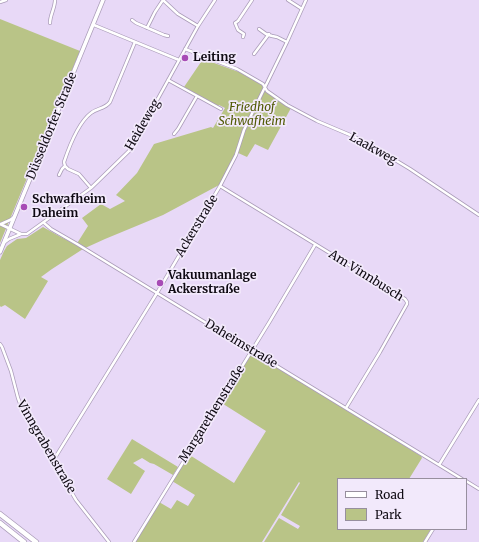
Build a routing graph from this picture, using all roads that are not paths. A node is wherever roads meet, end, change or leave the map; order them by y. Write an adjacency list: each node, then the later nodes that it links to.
1 (6, 0): 9 (street)
2 (55, 0): 12 (street)
3 (104, 0): 13 (main road, Düsseldorfer Straße)
4 (163, 0): 14 (street); 15 (street)
5 (215, 0): 14 (street, Heideweg)
6 (252, 0): 19 (street)
7 (288, 0): 10 (street)
8 (306, 0): 10 (street, Ackerstraße)
9 (0, 2)
10 (302, 8): 21 (street, Ackerstraße)
11 (132, 20): 15 (street)
12 (50, 23)
13 (94, 25): 20 (street); 35 (main road, Düsseldorfer Straße)
14 (198, 26): 22 (street, Heideweg)
15 (147, 28): 18 (street)
16 (260, 29): 17 (street)
17 (269, 34): 21 (street); 23 (street)
18 (168, 36)
19 (243, 37)
20 (135, 42): 24 (street); 30 (street)
21 (287, 42): 26 (street, Ackerstraße)
22 (185, 49): 24 (street, Heideweg); 26 (street, Laakweg)
23 (254, 54)
24 (179, 60): 25 (street, Heideweg)
25 (168, 80): 27 (street); 33 (street, Heideweg)
26 (265, 88): 32 (street, Ackerstraße); 34 (street, Laakweg)
27 (197, 96): 28 (street); 29 (street)
28 (221, 109)
29 (174, 134)
30 (65, 166): 31 (street); 33 (street)
31 (59, 175)
32 (220, 186): 41 (street, Am Vinnbusch); 43 (street, Ackerstraße)
33 (91, 188): 36 (street, Heideweg)
34 (479, 215)
35 (14, 217): 37 (street); 38 (main road, Düsseldorfer Straße)
36 (44, 223): 39 (street, Heideweg); 43 (street, Daheimstraße)
37 (0, 224): 38 (street)
38 (10, 229): 39 (street); 40 (main road, Düsseldorfer Straße)
39 (21, 234): 40 (street, Heideweg)
40 (4, 242): 42 (main road, Düsseldorfer Straße)
41 (315, 244): 45 (street, Margarethenstraße); 47 (street, Am Vinnbusch)
42 (0, 252)
43 (157, 293): 45 (street, Daheimstraße); 48 (street, Ackerstraße)
44 (0, 344): 48 (street, Vinngrabenstraße)
45 (251, 350): 47 (street, Daheimstraße); 59 (street, Margarethenstraße)
46 (479, 400): 49 (street)
47 (346, 408): 49 (street, Daheimstraße)
48 (53, 461): 58 (street, Vinngrabenstraße)
49 (439, 465): 50 (street, Daheimstraße)
50 (460, 478)
51 (467, 482): 52 (street)
52 (479, 489)
53 (0, 514): 57 (highway)
54 (0, 523): 56 (highway)
55 (432, 530): 60 (street)
56 (24, 542)
57 (36, 542)
58 (109, 542)
59 (134, 542)
60 (425, 542)

